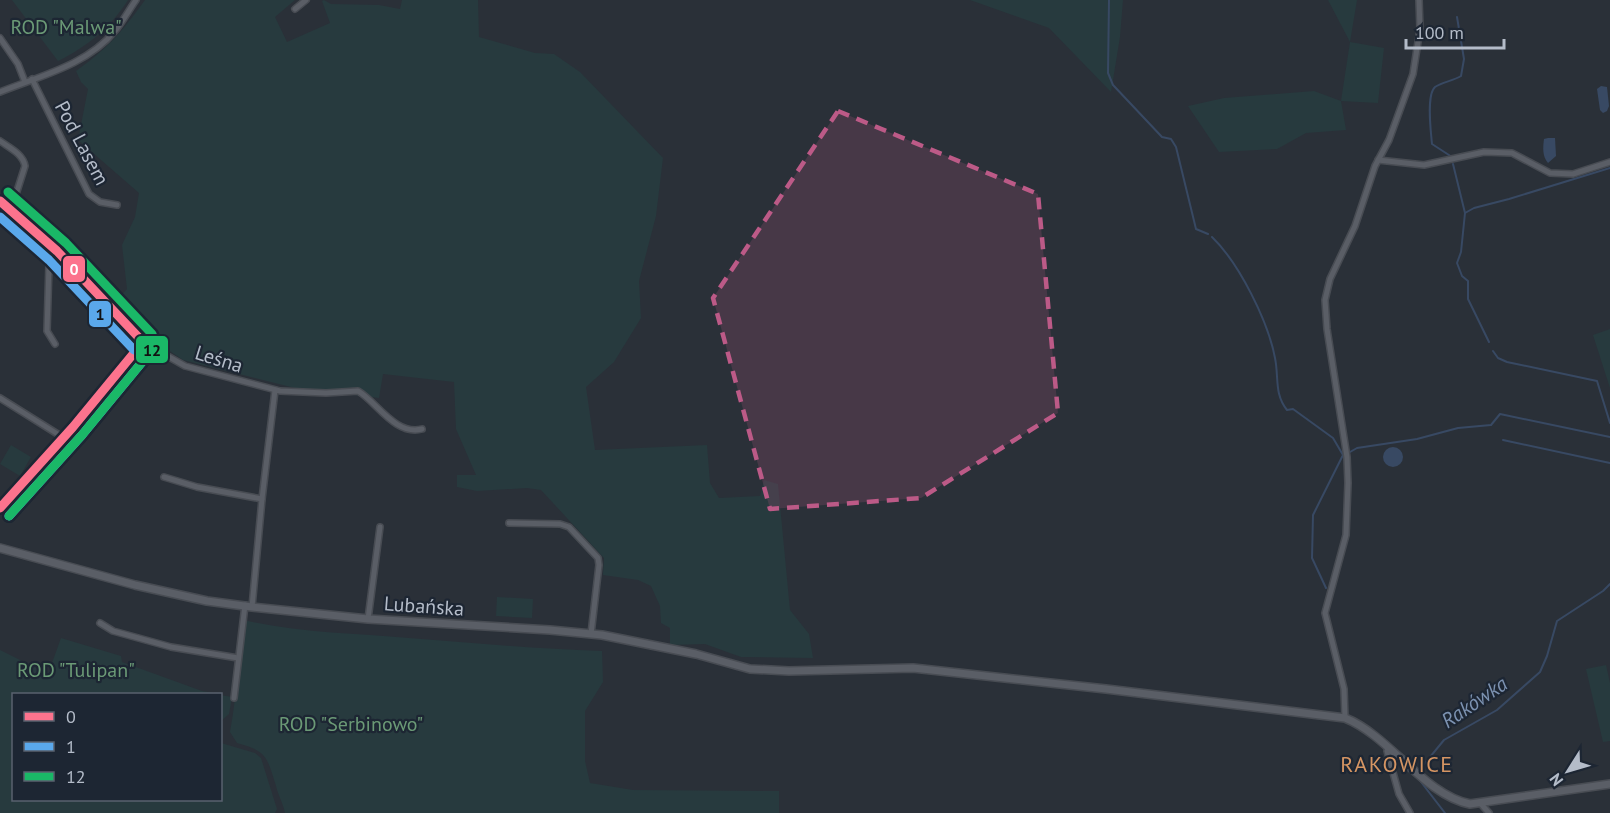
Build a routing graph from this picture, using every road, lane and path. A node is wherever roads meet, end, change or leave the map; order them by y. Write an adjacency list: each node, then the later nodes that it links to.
1 (136, 0): 6 (street)
2 (306, 0): 4 (street)
3 (1419, 0): 10 (street)
4 (295, 9)
5 (0, 38): 7 (street)
6 (32, 80): 7 (street); 13 (street, Pod Lasem)
7 (25, 82): 8 (street)
8 (0, 92)
9 (0, 141): 14 (street)
10 (1378, 160): 11 (street); 34 (street)
11 (1610, 162)
12 (0, 201): 14 (street, Leśna)
13 (117, 205)
14 (11, 210): 15 (street, Leśna)
15 (57, 251): 16 (street, Leśna); 17 (street)
16 (143, 342): 18 (street, Leśna); 21 (street)
17 (55, 344)
18 (275, 390): 20 (street, Leśna); 23 (street)
19 (0, 398): 21 (street)
20 (422, 429)
21 (64, 438): 24 (street)
22 (164, 477): 23 (street)
23 (262, 499): 28 (street)
24 (0, 508)
25 (509, 523): 31 (street)
26 (380, 526): 29 (street)
27 (0, 548): 28 (street, Lubańska)
28 (249, 606): 29 (street, Lubańska); 32 (street)
29 (368, 619): 31 (street, Lubańska)
30 (100, 623): 32 (street)
31 (591, 633): 34 (street, Lubańska)
32 (238, 658): 33 (street)
33 (234, 698)
34 (1345, 718): 35 (street)
35 (1389, 747): 37 (street); 38 (street)
36 (1610, 784): 37 (street)
37 (1481, 804): 39 (street)
38 (1410, 813)
39 (1489, 813)

